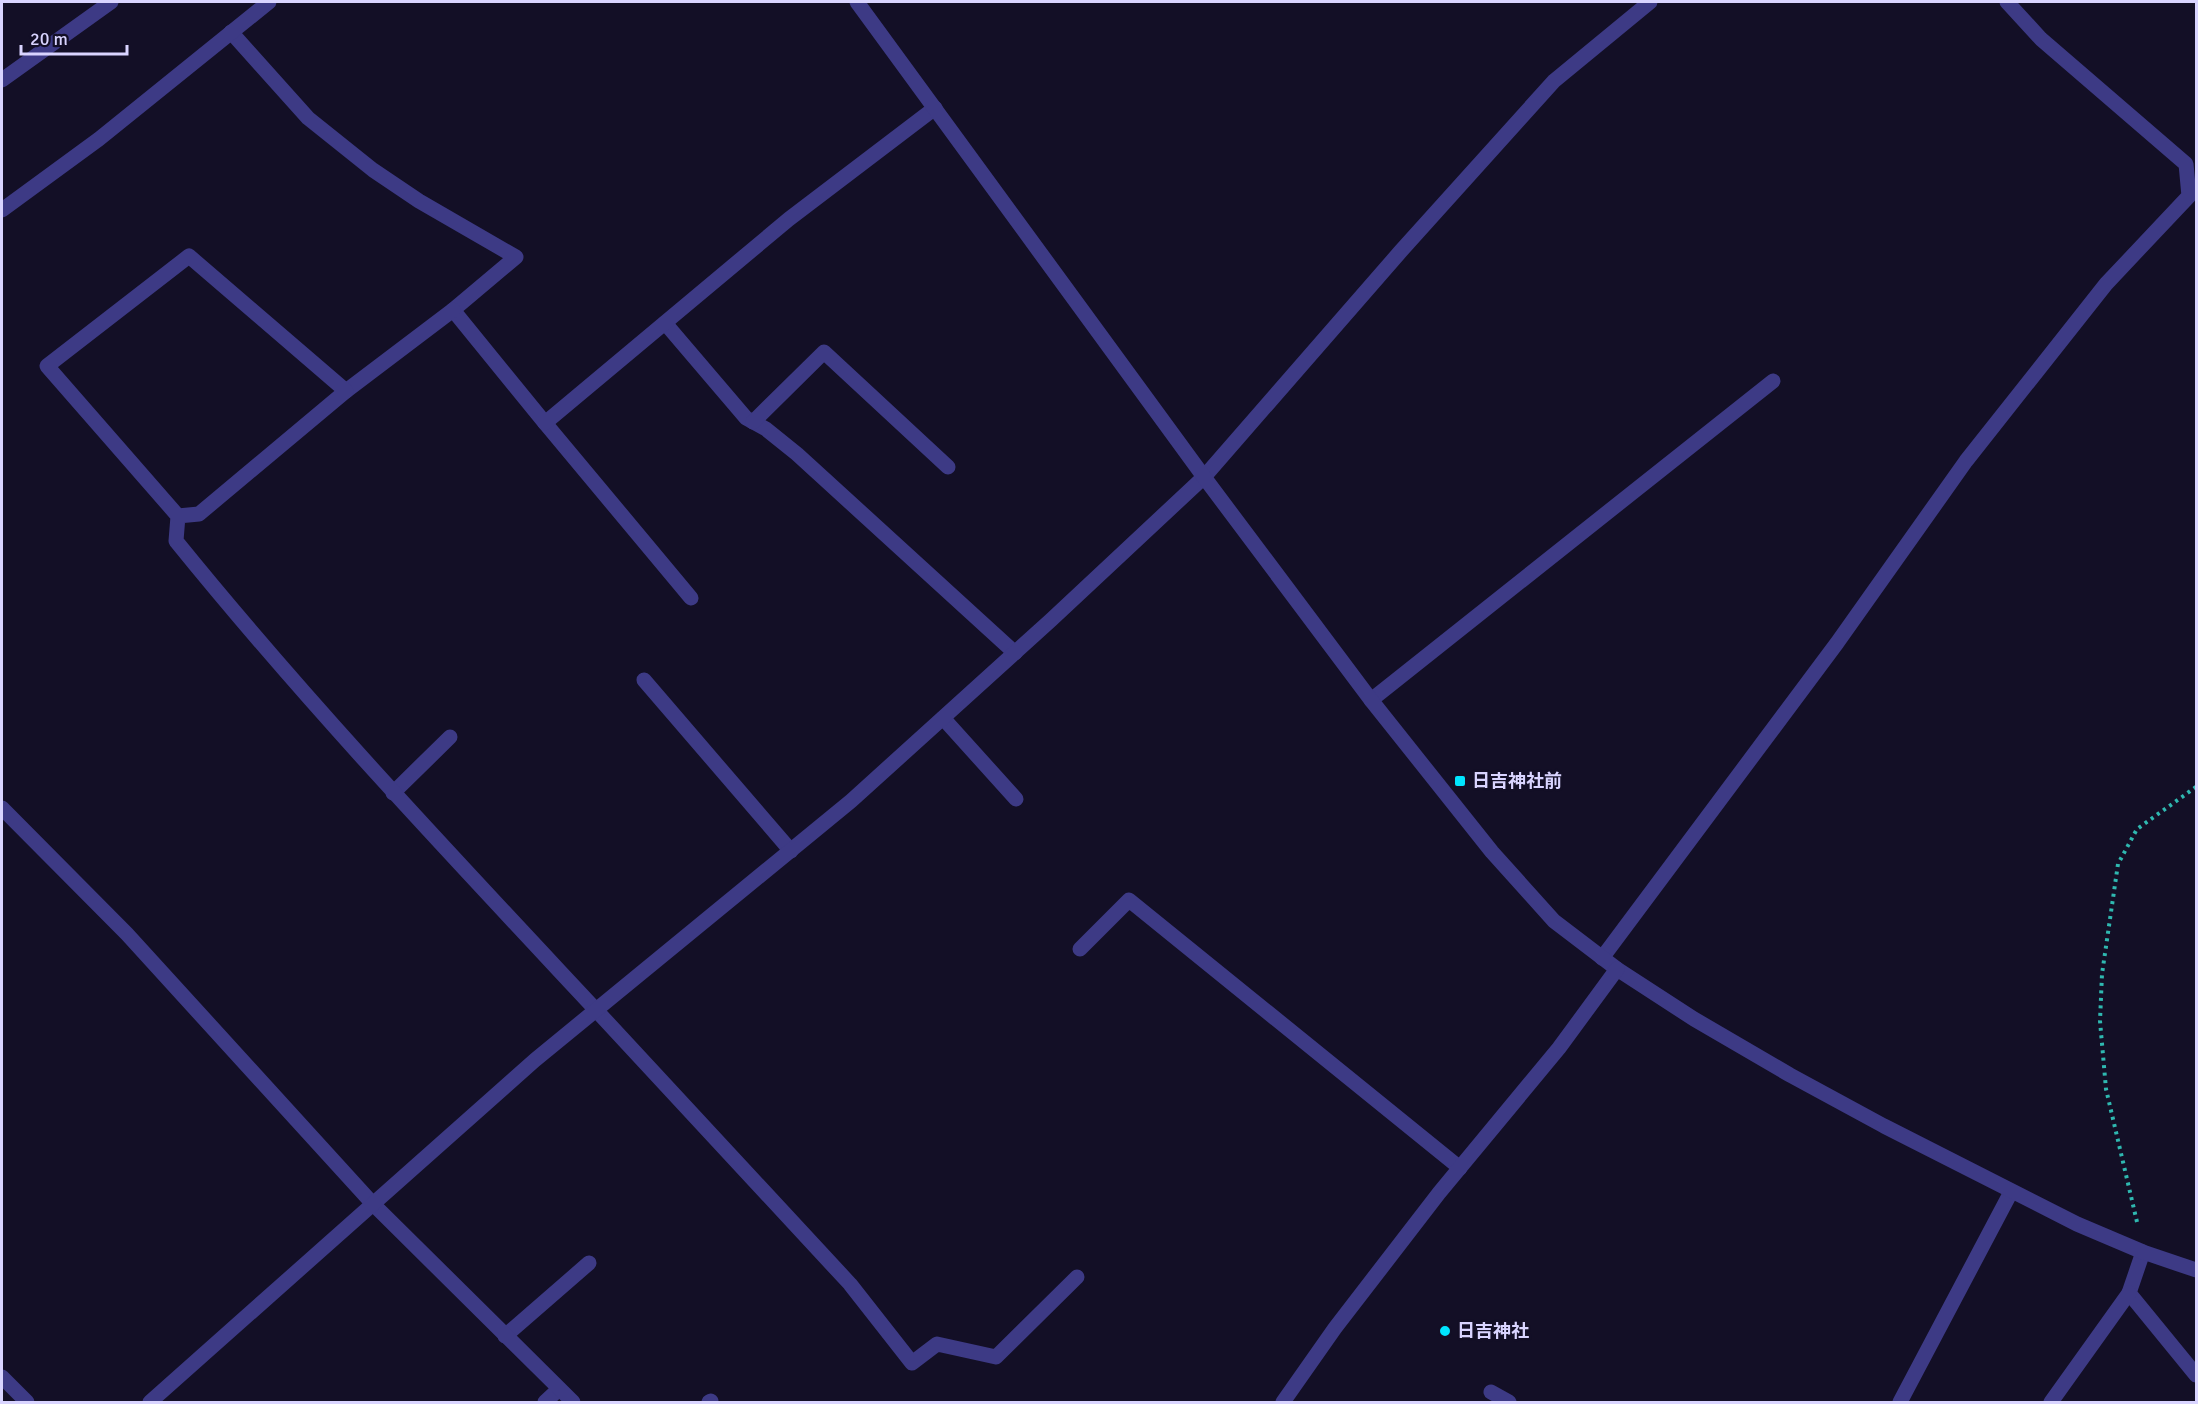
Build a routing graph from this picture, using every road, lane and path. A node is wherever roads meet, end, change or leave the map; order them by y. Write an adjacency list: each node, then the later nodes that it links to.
1 (111, 2): 7 (street)
2 (269, 2): 6 (street)
3 (858, 2): 8 (street)
4 (1650, 2): 17 (street)
5 (2007, 2): 31 (street)
6 (231, 32): 9 (street); 10 (street)
7 (2, 80)
8 (935, 108): 11 (street); 17 (street)
9 (2, 210)
10 (453, 310): 13 (street); 15 (street)
11 (665, 323): 14 (street); 15 (street)
12 (1773, 381): 22 (street)
13 (346, 391): 18 (street); 18 (street)
14 (753, 422): 16 (street); 20 (street)
15 (545, 423): 19 (street)
16 (948, 467)
17 (1204, 477): 20 (street); 22 (street)
18 (178, 516): 26 (street)
19 (692, 598)
20 (1015, 653): 23 (street)
21 (644, 680): 29 (street)
22 (1371, 700): 31 (street)
23 (943, 718): 27 (street); 29 (street)
24 (450, 737): 26 (street)
25 (2196, 787): 37 (path)
26 (393, 793): 33 (street)
27 (1016, 799)
28 (2, 808): 36 (street)
29 (791, 850): 33 (street)
30 (1080, 950): 34 (street)
31 (1602, 958): 32 (street)
32 (1617, 969): 34 (street); 35 (street)
33 (596, 1010): 36 (street); 40 (street)
34 (1460, 1168): 51 (street)
35 (2011, 1192): 37 (street); 53 (street)
36 (373, 1204): 42 (street); 48 (street)
37 (2143, 1252): 39 (street); 41 (street)
38 (589, 1263): 42 (street)
39 (2196, 1270)
40 (1077, 1277)
41 (2129, 1293): 43 (street); 54 (street)
42 (505, 1336): 45 (street)
43 (2196, 1374)
44 (2, 1377): 47 (street)
45 (559, 1389): 49 (street); 50 (street)
46 (1491, 1392): 52 (street)
47 (27, 1402)
48 (150, 1402)
49 (545, 1402)
50 (573, 1402)
51 (1283, 1402)
52 (1509, 1402)
53 (1900, 1402)
54 (2051, 1402)

